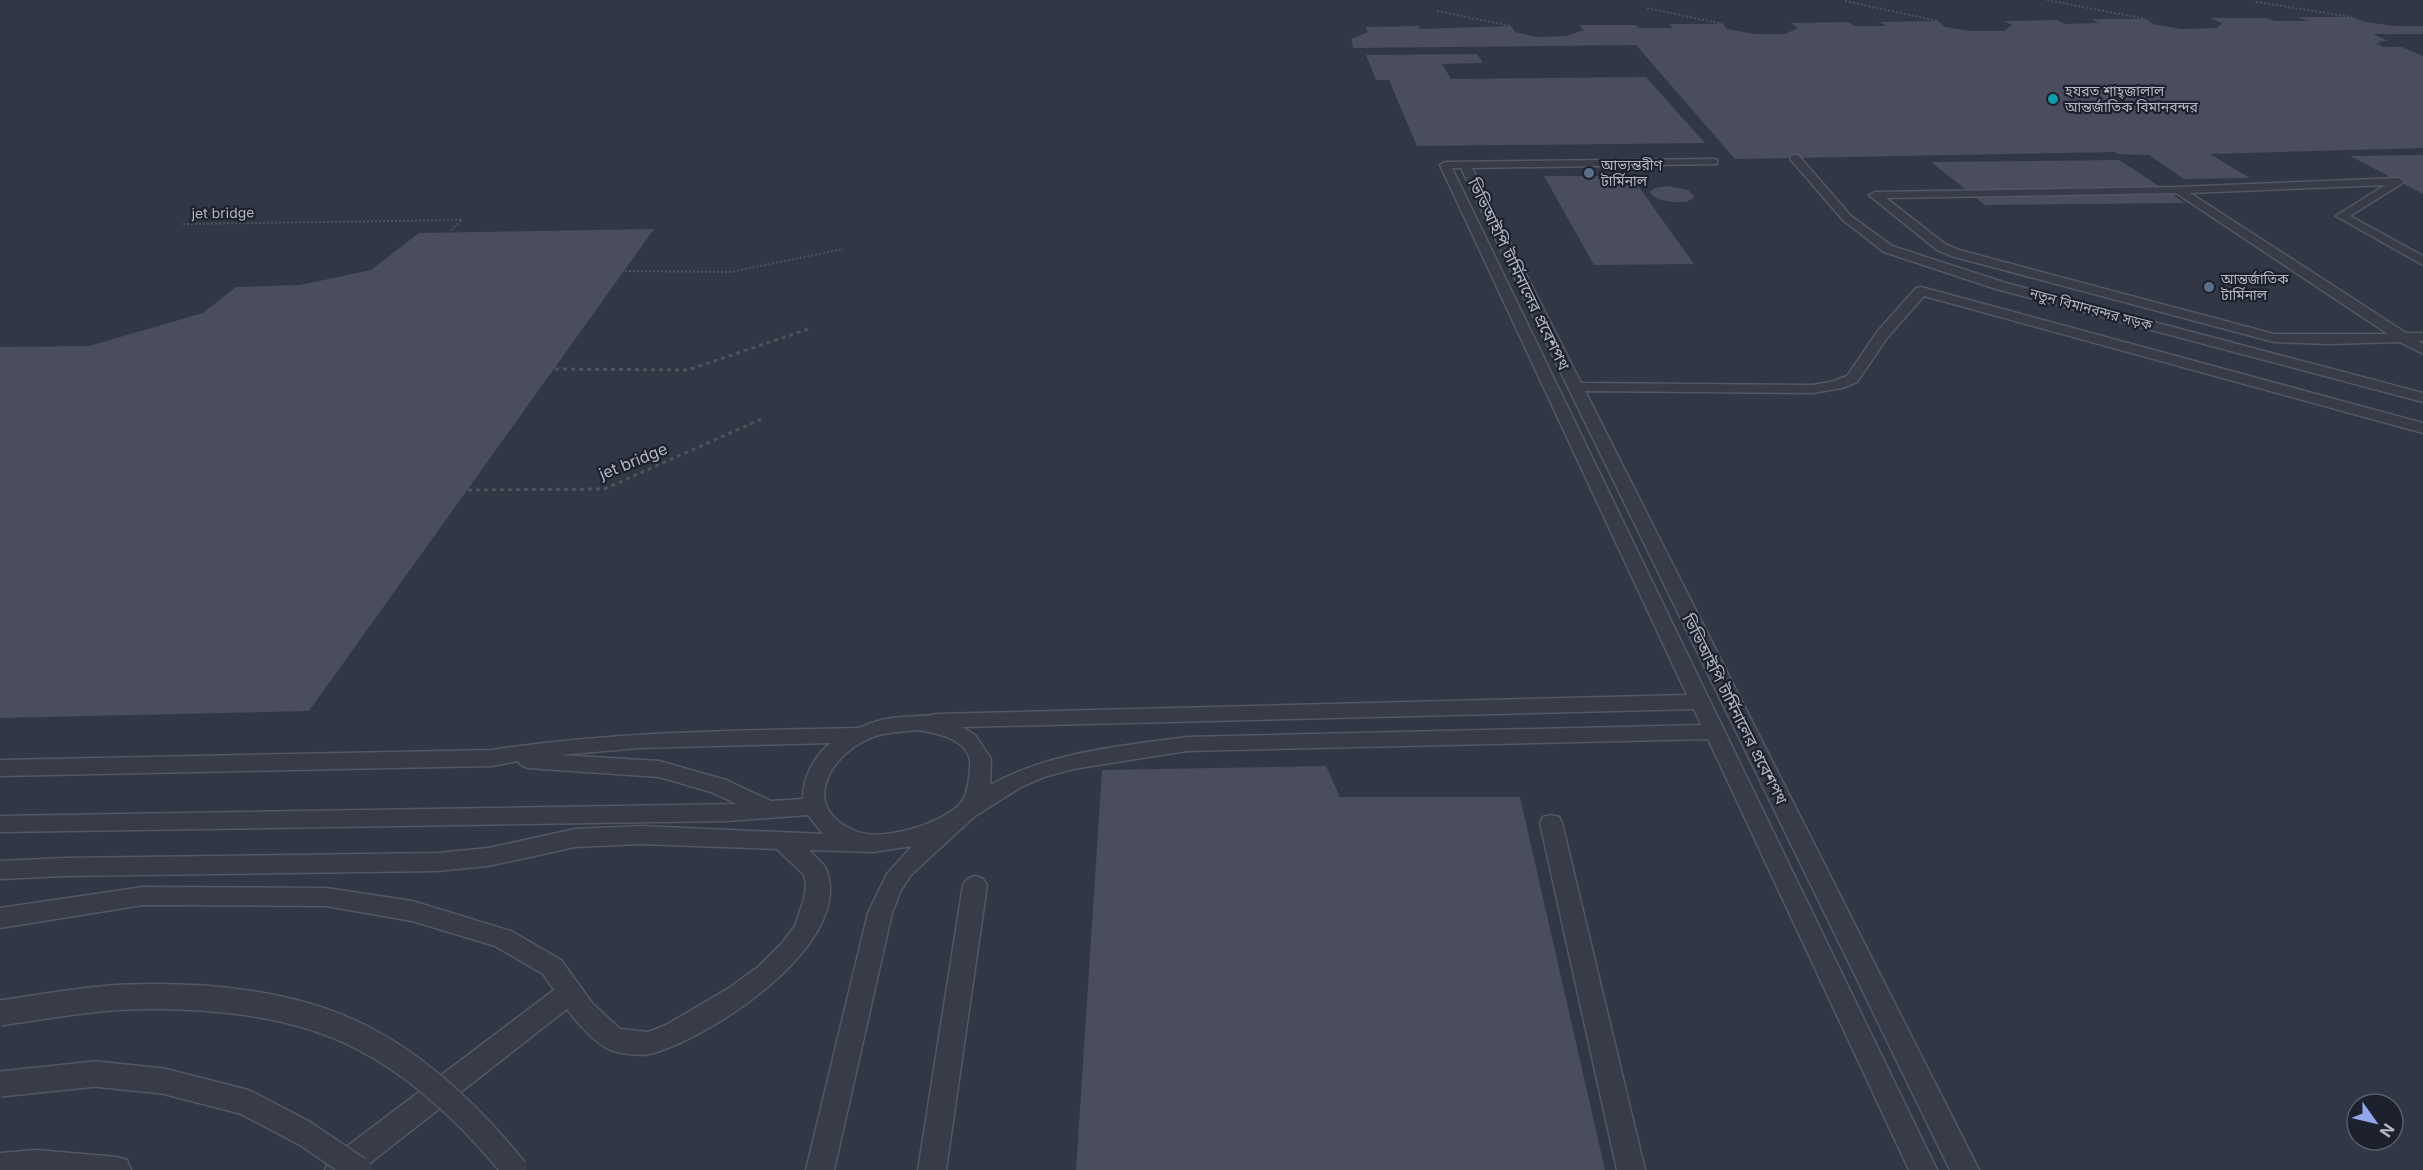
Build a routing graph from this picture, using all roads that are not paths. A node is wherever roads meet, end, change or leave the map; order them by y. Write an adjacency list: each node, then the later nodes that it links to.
1 (1795, 158): 10 (lane, নতুন বিমানবন্দর সড়ক)
2 (1713, 162): 3 (lane)
3 (1465, 165): 9 (lane, ভিভিআইপি টার্মিনালের প্রবেশপথ); 12 (lane, ভিভিআইপি টার্মিনালের প্রবেশপথ)
4 (2178, 190): 5 (lane); 6 (lane); 6 (lane)
5 (2423, 261)
6 (2403, 337): 7 (lane); 8 (lane)
7 (2423, 337)
8 (2423, 350)
9 (1575, 387): 11 (lane); 40 (lane, ভিভিআইপি টার্মিনালের প্রবেশপথ)
10 (2423, 398)
11 (2423, 428)
12 (1701, 702): 13 (lane); 14 (lane, ভিভিআইপি টার্মিনালের প্রবেশপথ)
13 (916, 722): 15 (lane); 19 (lane)
14 (1714, 732): 19 (lane); 39 (lane, ভিভিআইপি টার্মিনালের প্রবেশপথ)
15 (858, 735): 16 (lane); 18 (lane)
16 (492, 758): 17 (lane); 20 (lane)
17 (0, 768)
18 (814, 806): 20 (lane); 24 (lane)
19 (967, 808): 24 (lane); 36 (lane)
20 (770, 810): 22 (lane)
21 (1551, 823): 38 (lane)
22 (0, 824)
23 (782, 841): 24 (lane); 25 (lane); 28 (lane)
24 (868, 843)
25 (0, 870)
26 (975, 885): 37 (lane)
27 (0, 918): 28 (lane)
28 (571, 992): 33 (lane)
29 (0, 1013): 35 (lane, bridge)
30 (0, 1084): 34 (lane, bridge)
31 (0, 1166): 32 (lane)
32 (117, 1170)
33 (338, 1170)
34 (359, 1170)
35 (514, 1170)
36 (820, 1170)
37 (932, 1170)
38 (1631, 1170)
39 (1923, 1170)
40 (1965, 1170)

